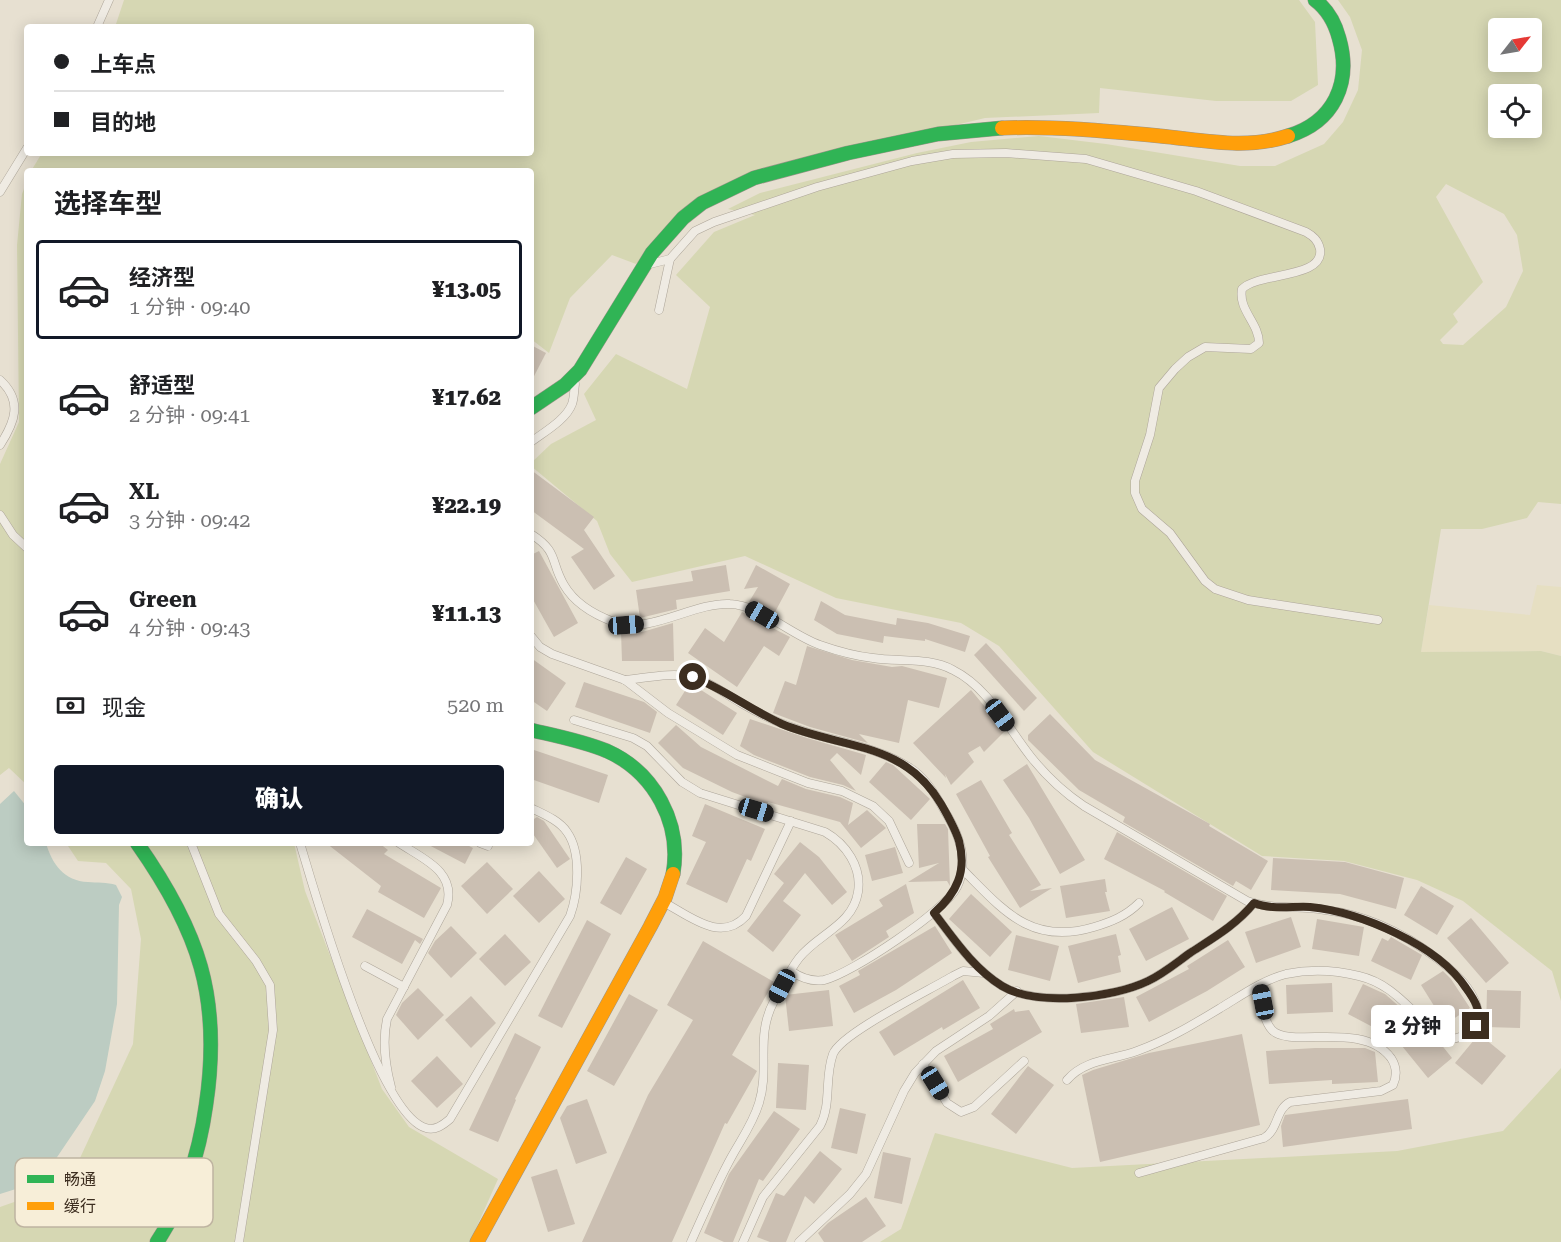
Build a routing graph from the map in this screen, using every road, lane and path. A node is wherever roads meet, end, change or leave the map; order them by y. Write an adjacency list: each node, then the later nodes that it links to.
1 (109, 0): 3 (lane)
2 (1315, 0): 7 (street)
3 (97, 24)
4 (24, 153): 5 (lane)
5 (0, 192)
6 (670, 259): 7 (lane); 8 (lane); 17 (lane)
7 (643, 266): 9 (street)
8 (659, 310)
9 (577, 374): 11 (street); 12 (lane)
10 (0, 380): 13 (lane)
11 (534, 406)
12 (534, 440)
13 (0, 445)
14 (0, 515): 16 (lane)
15 (534, 536): 32 (lane)
16 (24, 546)
17 (1378, 620)
18 (534, 640): 19 (lane)
19 (625, 680): 28 (lane); 29 (lane)
20 (574, 720): 23 (lane)
21 (534, 731): 30 (street)
22 (534, 810): 43 (lane)
23 (791, 821): 30 (lane); 35 (lane)
24 (139, 846): 44 (street)
25 (192, 846): 48 (lane)
26 (301, 846): 43 (lane)
27 (403, 846): 38 (lane)
28 (909, 863)
29 (963, 870): 31 (lane); 33 (lane)
30 (663, 902): 49 (street)
31 (1138, 903)
32 (1254, 903): 37 (lane); 39 (lane)
33 (934, 913): 35 (lane); 36 (lane)
34 (365, 966): 38 (lane)
35 (790, 971): 50 (lane)
36 (984, 973): 39 (lane); 51 (lane)
37 (1260, 985): 42 (lane); 45 (lane)
38 (404, 987): 43 (lane)
39 (1017, 991): 41 (lane)
40 (1024, 1061): 41 (lane)
41 (923, 1064): 52 (lane)
42 (1067, 1080)
43 (393, 1093)
44 (196, 1158)
45 (1139, 1173)
46 (167, 1227): 47 (street)
47 (157, 1242)
48 (239, 1242)
49 (477, 1242)
50 (691, 1242)
51 (743, 1242)
52 (799, 1242)

